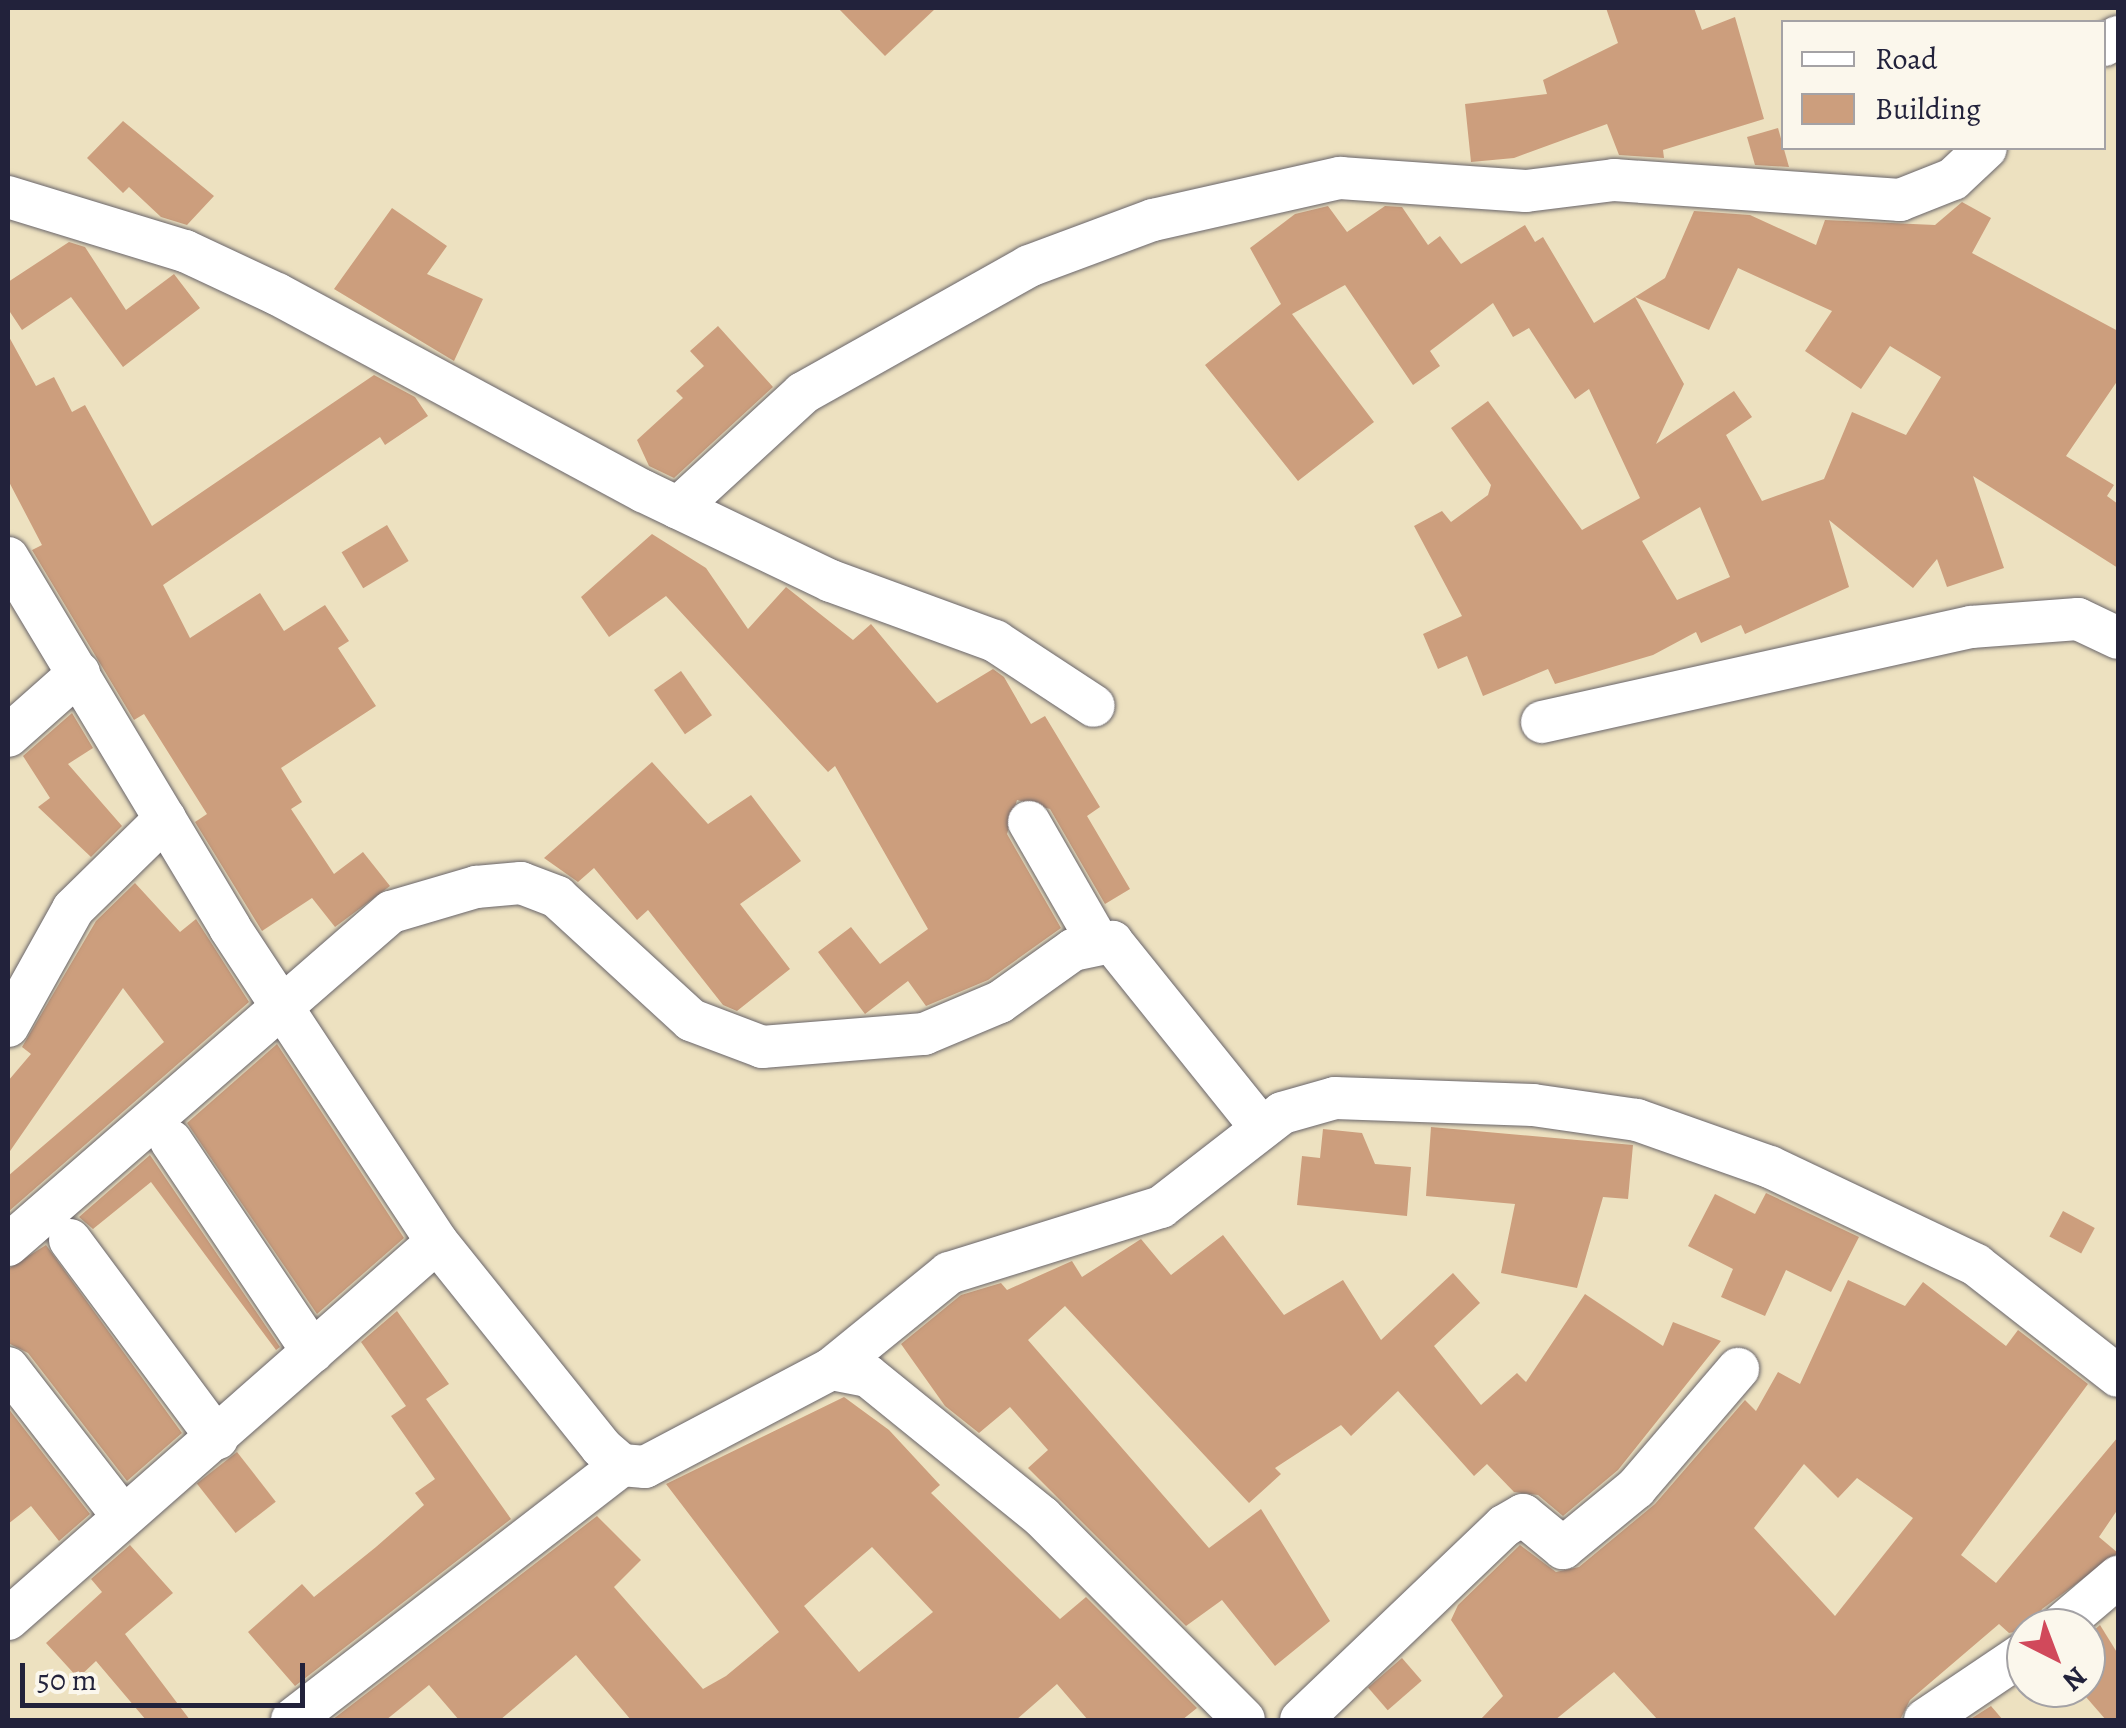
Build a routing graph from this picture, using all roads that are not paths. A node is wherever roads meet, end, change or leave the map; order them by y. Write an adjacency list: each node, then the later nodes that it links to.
1 (1984, 150): 3 (street)
2 (8, 198): 3 (street)
3 (678, 508): 7 (street)
4 (8, 558): 6 (street)
5 (2118, 638): 8 (street)
6 (79, 673): 9 (street); 10 (street)
7 (1094, 706)
8 (1542, 722)
9 (8, 736)
10 (165, 819): 13 (street); 14 (street)
11 (1029, 822): 12 (street)
12 (1098, 942): 13 (street); 15 (street)
13 (286, 1005): 18 (street); 19 (street)
14 (8, 1026)
15 (1261, 1127): 22 (street); 24 (street)
16 (171, 1140): 20 (street)
17 (70, 1240): 25 (street)
18 (437, 1242): 20 (street); 26 (street)
19 (8, 1246)
20 (313, 1352): 25 (street)
21 (8, 1368): 27 (street)
22 (831, 1369): 26 (street); 33 (street)
23 (1738, 1369): 34 (street)
24 (2118, 1376)
25 (217, 1438): 27 (street)
26 (622, 1465): 32 (street)
27 (123, 1516): 30 (street)
28 (2118, 1577): 29 (street)
29 (2082, 1608)
30 (8, 1619)
31 (2006, 1666): 35 (street)
32 (292, 1720)
33 (1244, 1720)
34 (1301, 1720)
35 (1926, 1720)

